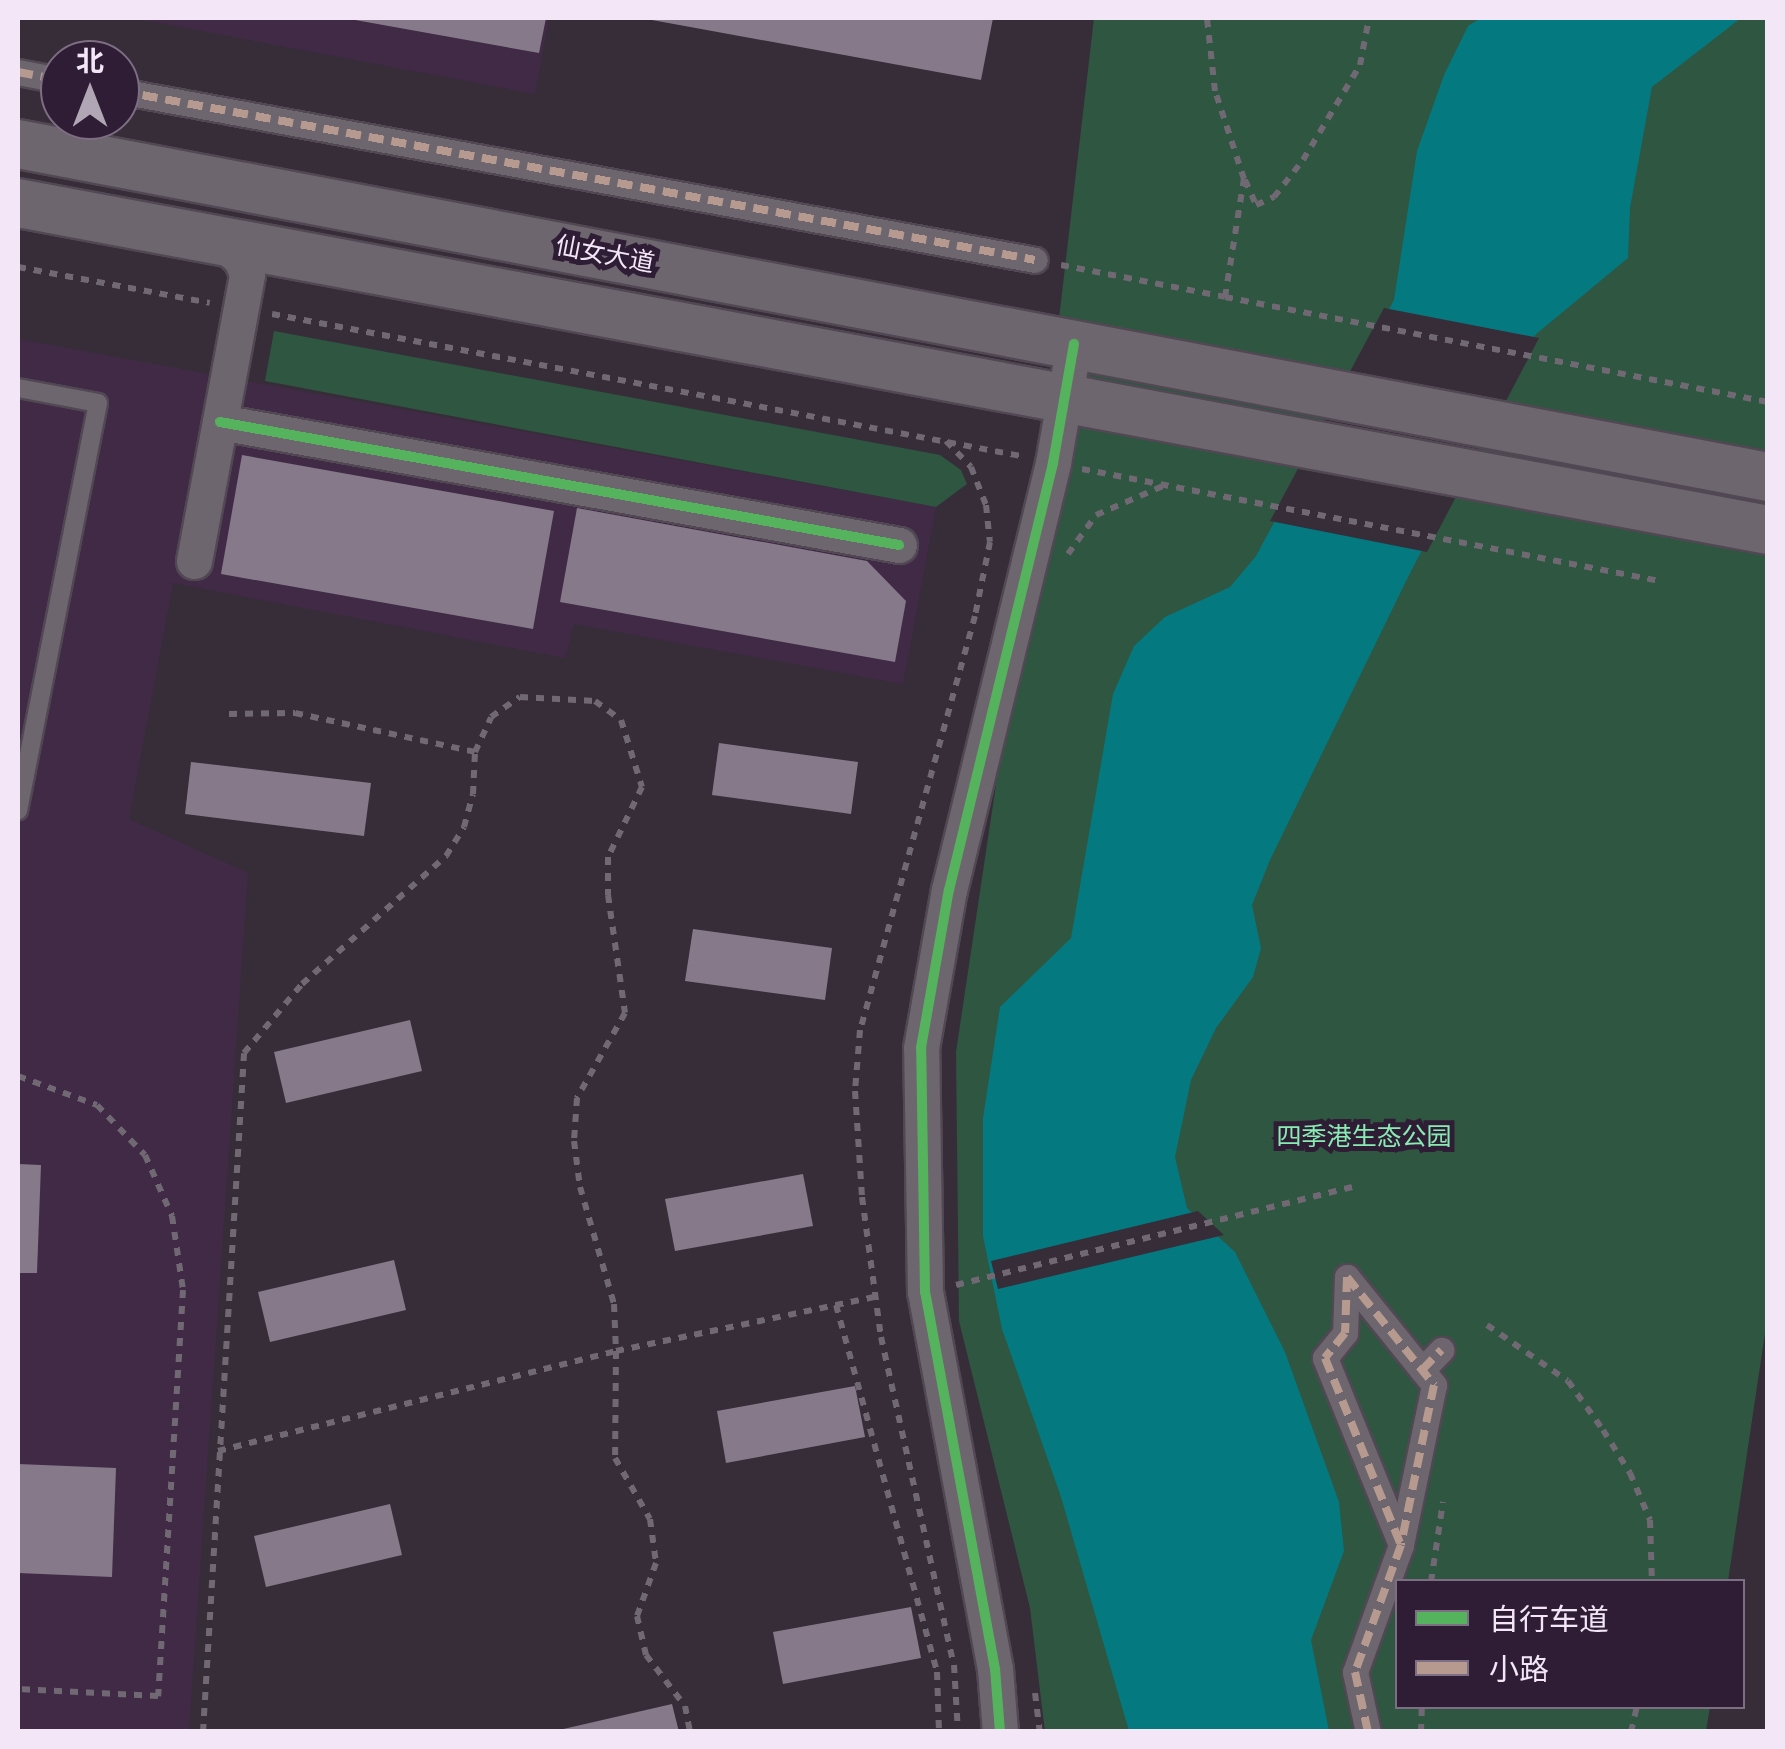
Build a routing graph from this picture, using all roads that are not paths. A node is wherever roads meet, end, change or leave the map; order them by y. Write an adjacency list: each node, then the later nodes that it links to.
1 (140, 95): 6 (street)
2 (18, 144): 8 (main road, 仙女大道)
3 (18, 204): 4 (main road)
4 (220, 241): 5 (main road); 7 (street)
5 (294, 255): 7 (street); 10 (main road)
6 (1035, 260)
7 (242, 302): 11 (street)
8 (1074, 344): 10 (street); 12 (main road, 仙女大道)
9 (18, 388): 16 (lane)
10 (1063, 398): 13 (main road); 20 (street)
11 (220, 422): 14 (street); 15 (street)
12 (1768, 477)
13 (1768, 530)
14 (899, 545)
15 (194, 561)
16 (18, 810)
17 (1441, 1350): 18 (street)
18 (1422, 1370): 19 (street); 19 (street)
19 (1402, 1544): 21 (street)
20 (1000, 1732)
21 (1368, 1732)

